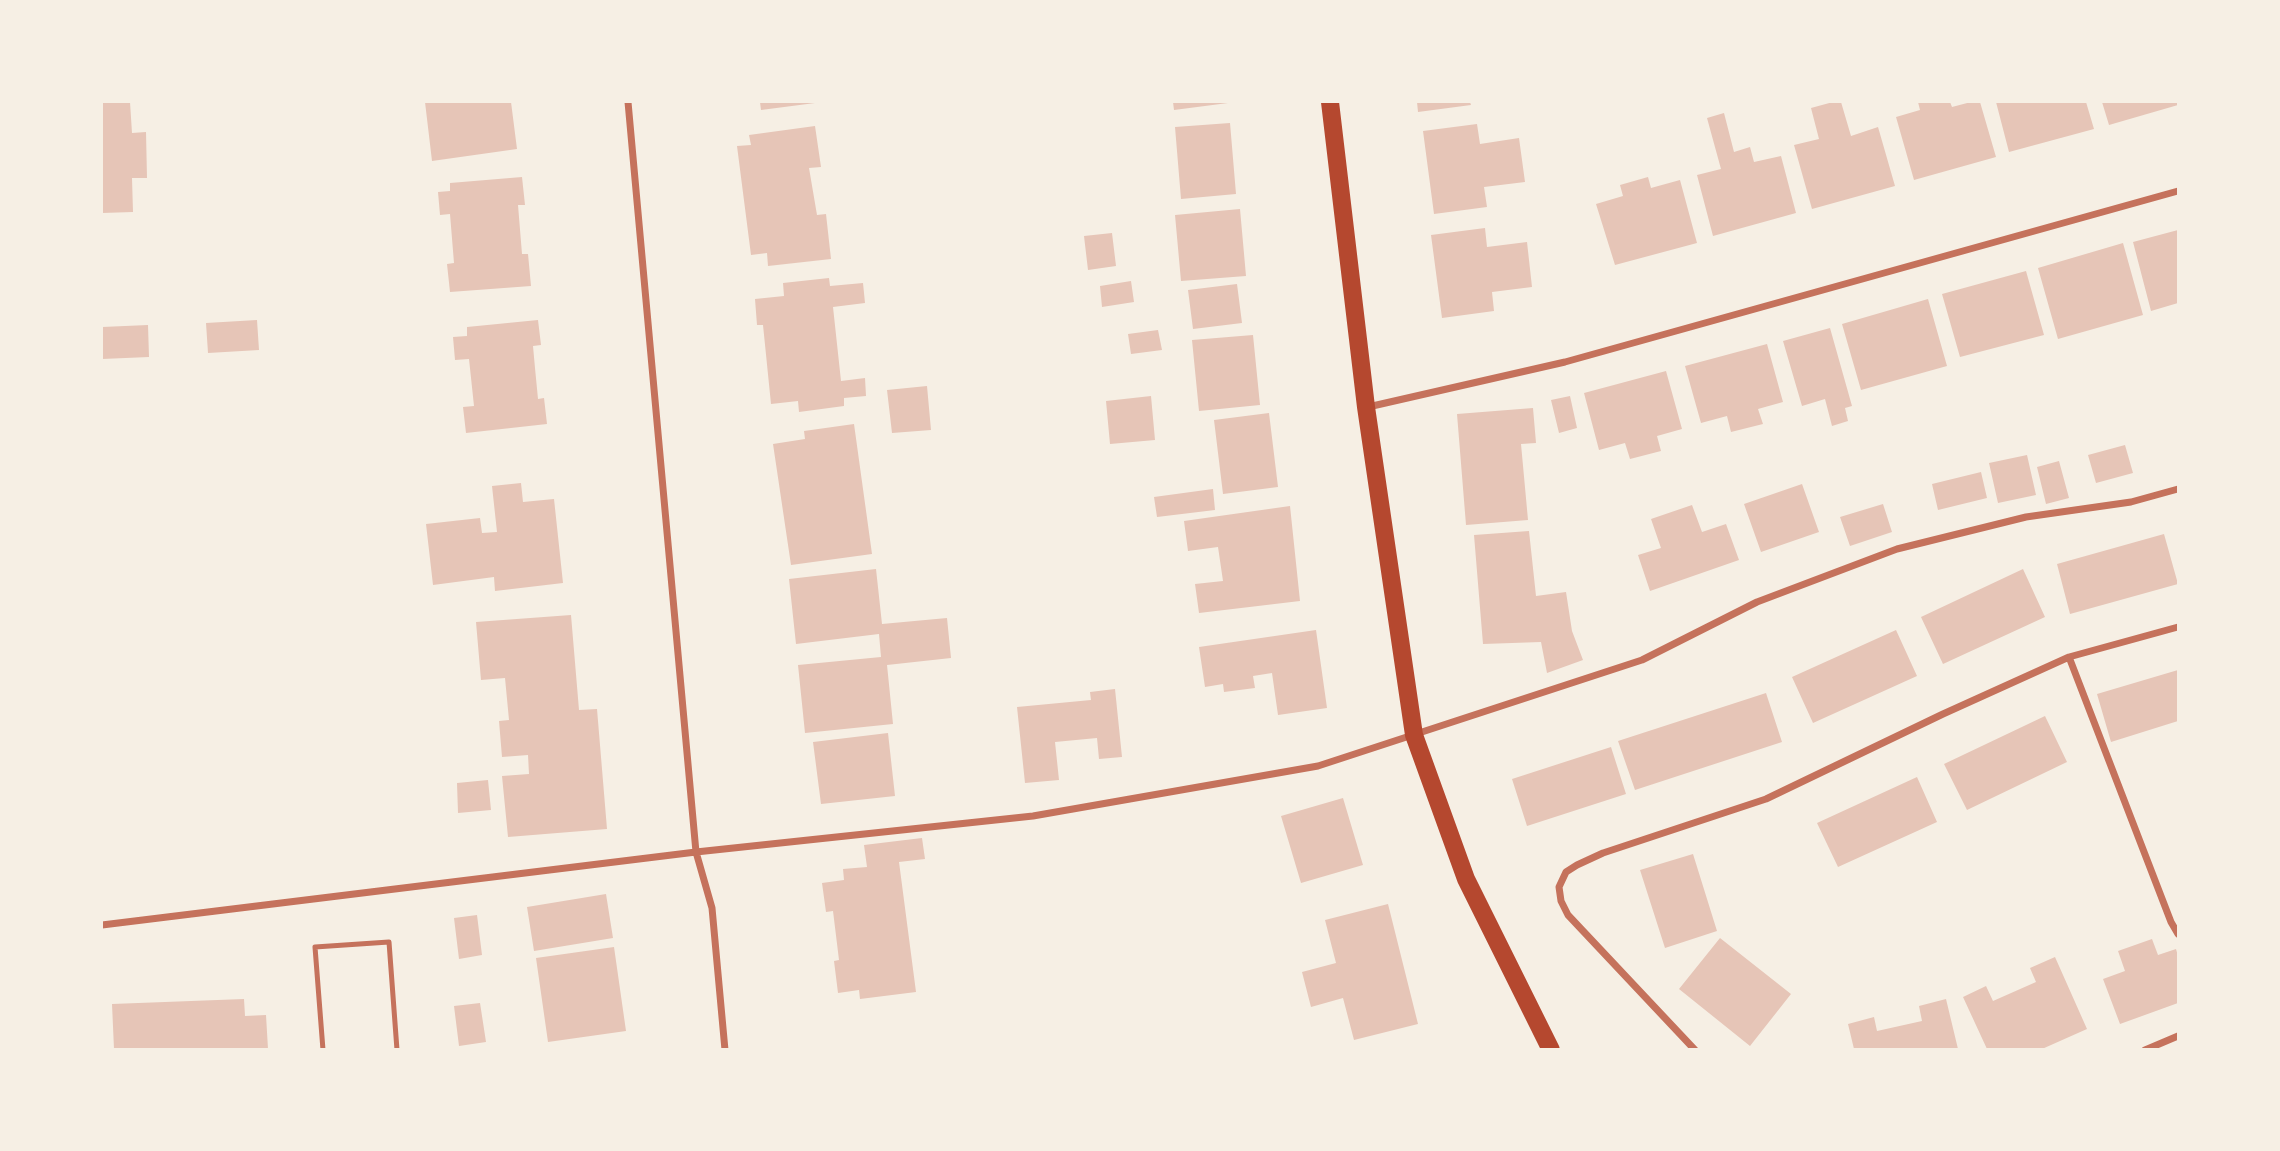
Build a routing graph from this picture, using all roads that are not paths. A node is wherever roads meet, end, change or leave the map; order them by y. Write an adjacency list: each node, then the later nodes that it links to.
1 (628, 102): 9 (street)
2 (1330, 102): 4 (main road)
3 (2179, 191): 4 (street)
4 (1366, 407): 8 (main road)
5 (2179, 489): 8 (street)
6 (2179, 626): 7 (street)
7 (2069, 657): 11 (street); 17 (street)
8 (1415, 734): 9 (street); 16 (main road)
9 (696, 852): 10 (street); 15 (street)
10 (102, 925)
11 (2179, 934)
12 (2179, 1036): 18 (street)
13 (323, 1049): 14 (lane)
14 (397, 1049)
15 (725, 1049)
16 (1551, 1049)
17 (1695, 1049)
18 (2145, 1049)

